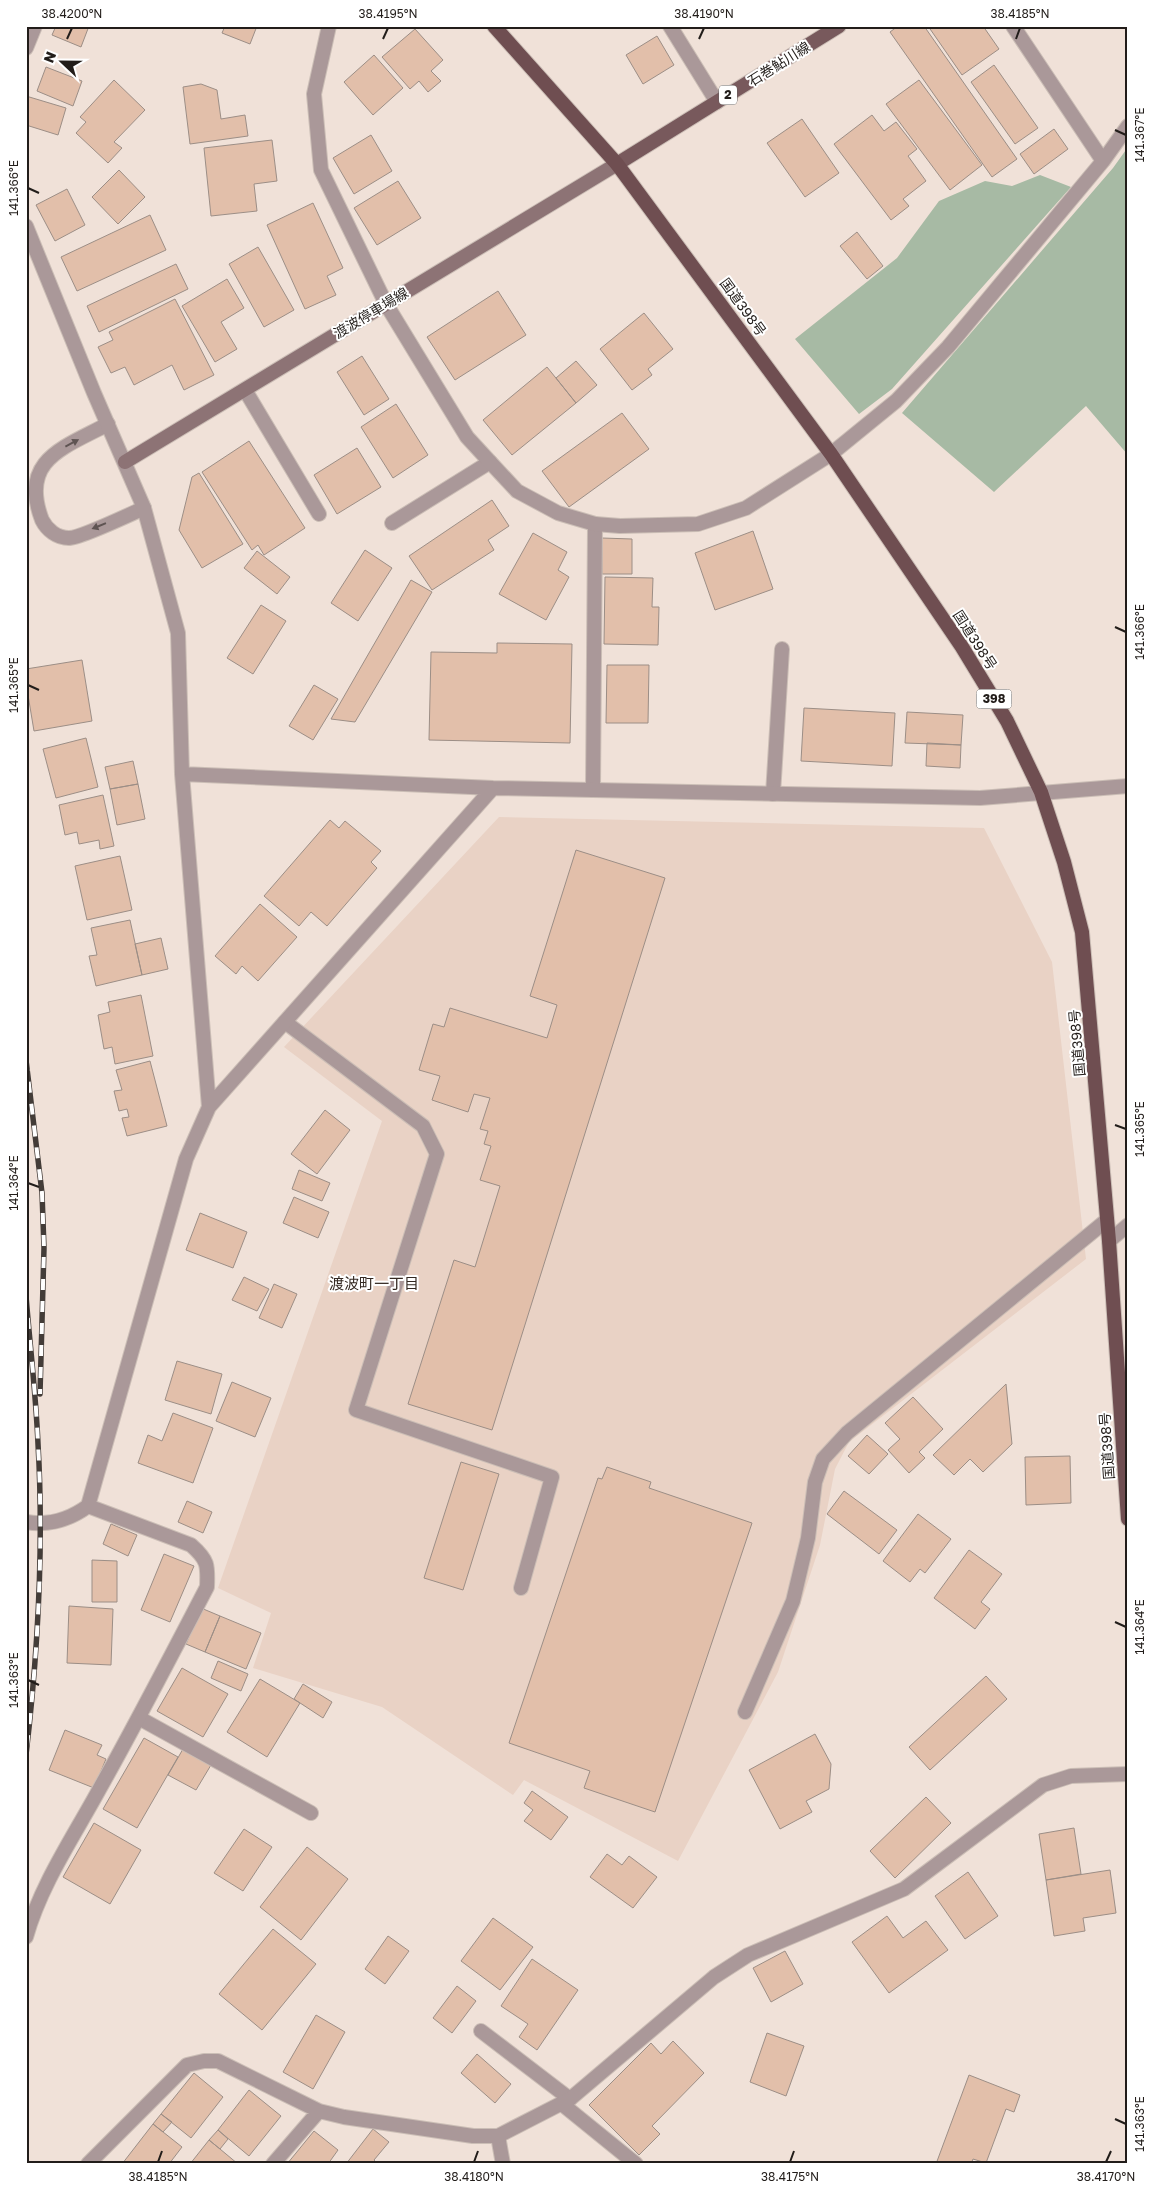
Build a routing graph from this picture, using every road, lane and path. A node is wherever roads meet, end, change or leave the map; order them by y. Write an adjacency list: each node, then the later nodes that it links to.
1 (35, 26): 7 (street)
2 (329, 26): 13 (street)
3 (494, 26): 11 (highway, 国道398号 / 398)
4 (670, 26): 8 (street)
5 (839, 26): 8 (main road, 石巻鮎川線 / 2)
6 (1013, 26): 10 (street)
7 (26, 48)
8 (717, 102): 11 (main road, 石巻鮎川線 / 2)
9 (1128, 126): 10 (street)
10 (1103, 161): 16 (street)
11 (617, 164): 13 (main road, 渡波停車場線); 16 (highway, 国道398号 / 398)
12 (26, 226): 15 (street)
13 (386, 304): 14 (main road, 渡波停車場線); 18 (street)
14 (245, 390): 17 (main road, 渡波停車場線); 20 (street)
15 (108, 424): 17 (street); 19 (street, one-way to 15)
16 (831, 454): 22 (street); 28 (highway, 国道398号 / 398)
17 (125, 462): 19 (street)
18 (490, 462): 21 (street); 22 (street)
19 (144, 508): 24 (street)
20 (319, 514)
21 (392, 523)
22 (595, 524): 27 (street)
23 (782, 649): 29 (street)
24 (182, 774): 26 (street); 31 (street)
25 (1128, 786): 28 (street)
26 (493, 788): 27 (street); 30 (street)
27 (593, 790): 29 (street)
28 (1041, 792): 29 (street); 32 (highway, 国道398号 / 398)
29 (773, 794)
30 (285, 1022): 31 (street); 38 (street)
31 (209, 1107): 35 (street)
32 (1107, 1220): 34 (highway, 国道398号 / 398); 39 (street)
33 (1128, 1225): 34 (street)
34 (1109, 1241): 36 (highway, 国道398号 / 398)
35 (88, 1506): 37 (street); 40 (street)
36 (1128, 1519)
37 (26, 1522)
38 (521, 1588)
39 (746, 1712)
40 (139, 1718): 42 (street); 43 (street)
41 (1128, 1774): 45 (street)
42 (311, 1813)
43 (26, 1937)
44 (482, 2031): 45 (street)
45 (566, 2101): 47 (street); 51 (street)
46 (319, 2111): 47 (street); 48 (street); 49 (street)
47 (498, 2136): 50 (street)
48 (97, 2161)
49 (274, 2164)
50 (503, 2164)
51 (636, 2164)

